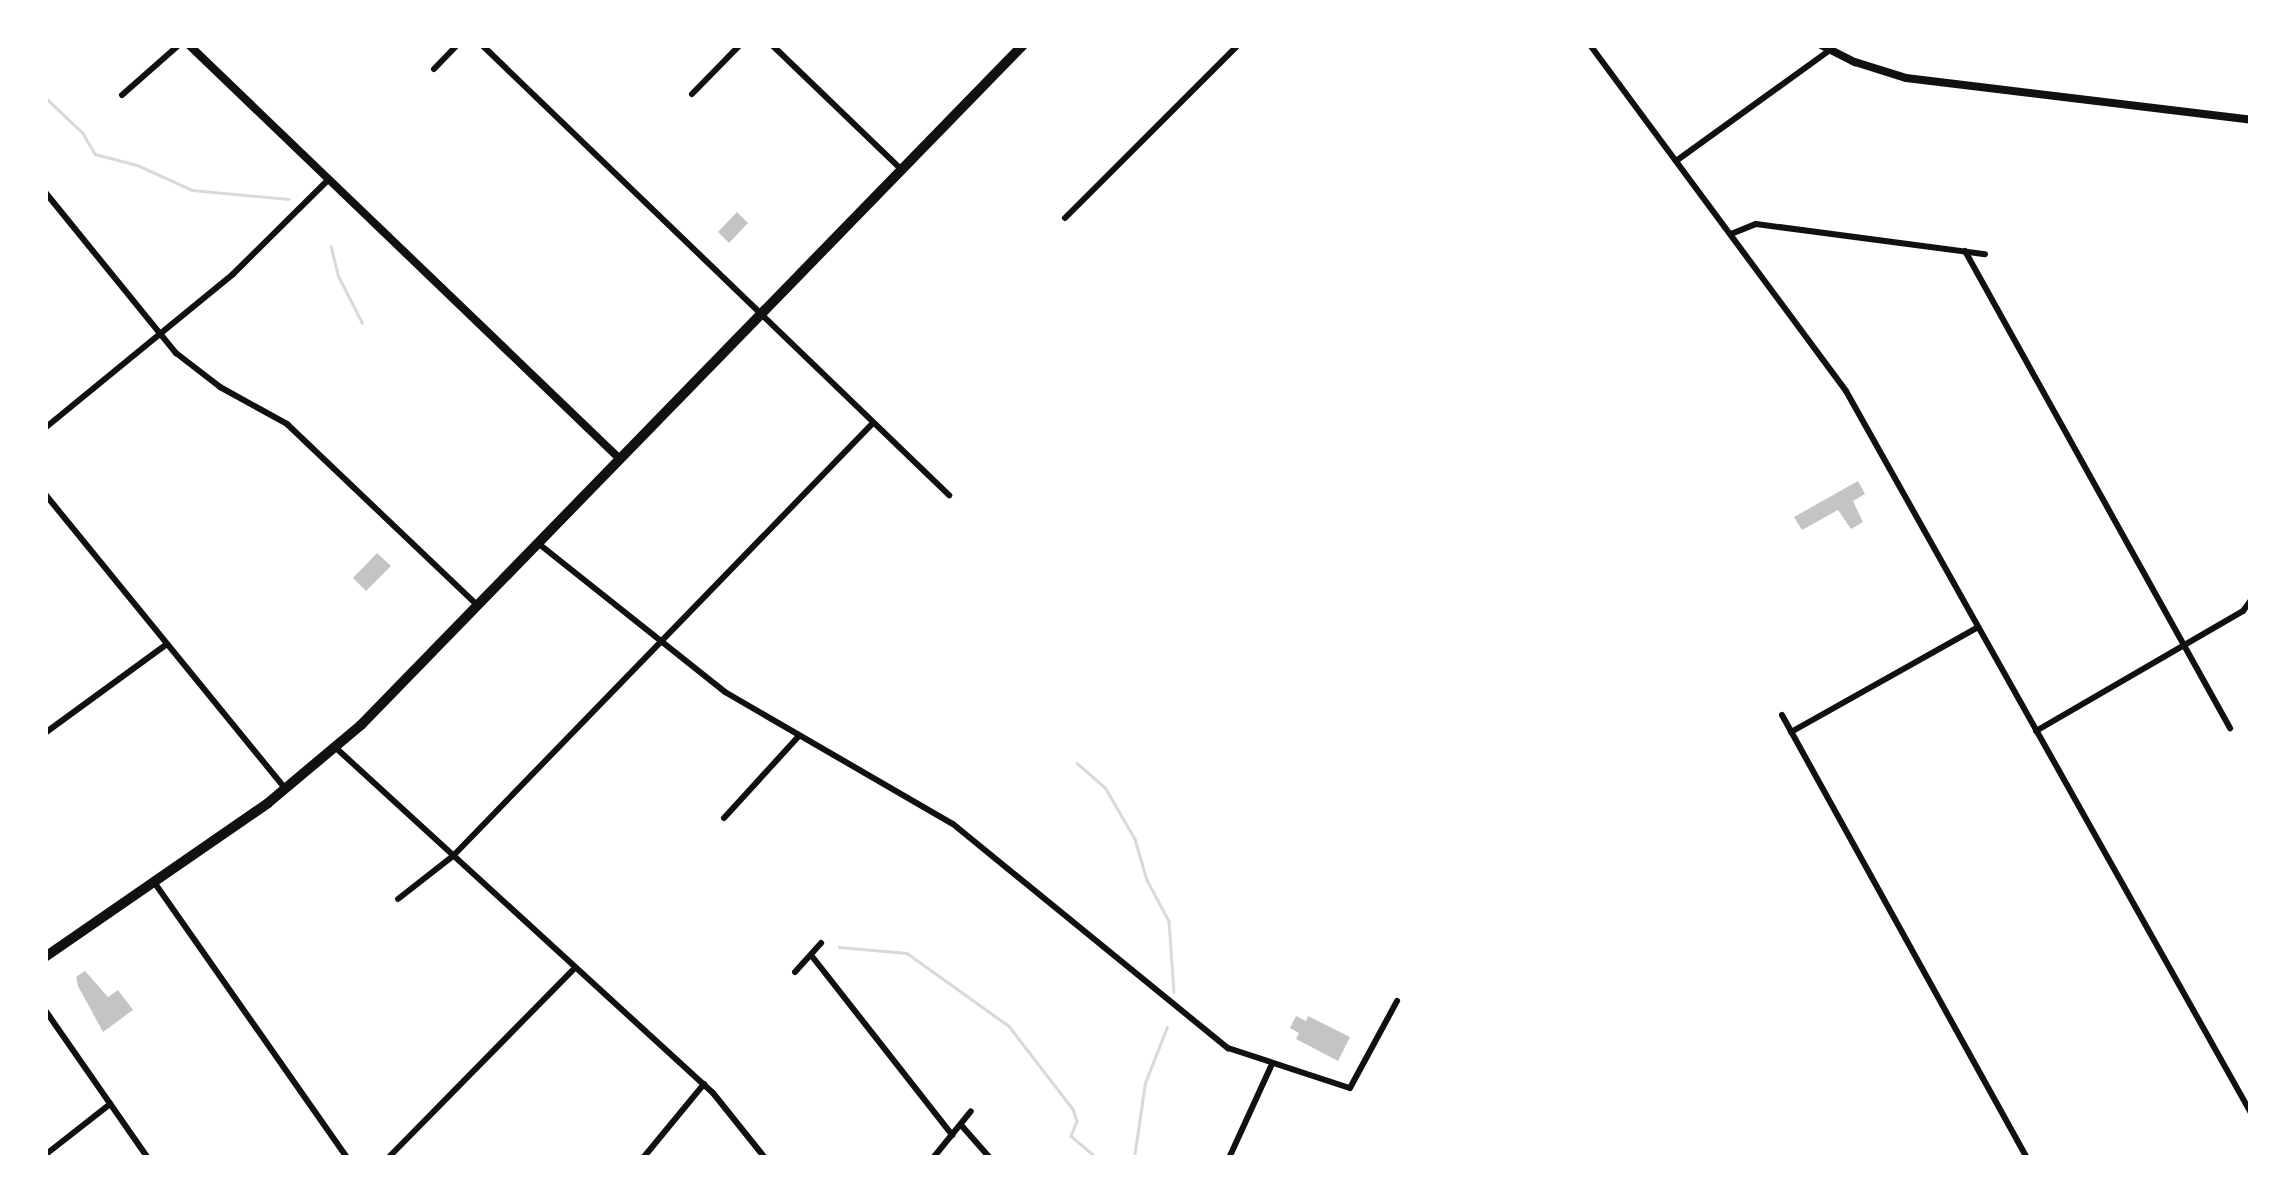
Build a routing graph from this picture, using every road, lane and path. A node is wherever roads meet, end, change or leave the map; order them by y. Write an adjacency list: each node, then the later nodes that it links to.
1 (179, 45): 13 (street)
2 (189, 45): 17 (street)
3 (457, 45): 11 (street)
4 (482, 45): 23 (street)
5 (740, 45): 12 (street)
6 (772, 45): 16 (street)
7 (1023, 45): 16 (main road)
8 (1238, 45): 19 (street)
9 (1590, 45): 15 (street)
10 (1829, 47): 14 (street); 15 (street)
11 (434, 68)
12 (692, 94)
13 (122, 95)
14 (2251, 120)
15 (1676, 160): 20 (street)
16 (901, 170): 23 (main road)
17 (328, 180): 24 (street); 27 (street)
18 (45, 192): 24 (street)
19 (1065, 218)
20 (1730, 234): 21 (street); 33 (street)
21 (1966, 251): 22 (street); 36 (street)
22 (1985, 254)
23 (760, 316): 25 (street); 27 (main road)
24 (160, 334): 26 (street); 32 (street)
25 (873, 423): 29 (street); 34 (street)
26 (45, 428)
27 (620, 459): 30 (main road)
28 (45, 494): 35 (street)
29 (948, 495)
30 (538, 544): 32 (main road); 34 (street)
31 (2251, 600): 36 (street)
32 (478, 606): 43 (main road)
33 (1978, 627): 39 (street); 40 (street)
34 (660, 641): 42 (street); 46 (street)
35 (167, 644): 41 (street); 44 (street)
36 (2182, 646): 38 (street); 39 (street)
37 (1782, 715): 40 (street)
38 (2230, 728)
39 (2036, 731): 60 (street)
40 (1791, 732): 72 (street)
41 (45, 733)
42 (799, 736): 45 (street); 56 (street)
43 (336, 748): 44 (main road); 46 (street)
44 (286, 789): 47 (main road)
45 (724, 818)
46 (453, 856): 48 (street); 52 (street)
47 (154, 881): 51 (main road); 65 (street)
48 (398, 898)
49 (821, 942): 50 (street)
50 (810, 955): 53 (street); 62 (street)
51 (45, 957)
52 (576, 968): 57 (street); 66 (street)
53 (795, 972)
54 (1397, 1001): 56 (street)
55 (45, 1010): 58 (street)
56 (1272, 1064): 71 (street)
57 (704, 1084): 67 (street); 68 (street)
58 (110, 1104): 63 (street); 64 (street)
59 (971, 1111): 61 (street)
60 (2251, 1113)
61 (961, 1125): 62 (street); 70 (street)
62 (952, 1135): 69 (street)
63 (45, 1155)
64 (148, 1158)
65 (347, 1158)
66 (388, 1158)
67 (642, 1158)
68 (765, 1158)
69 (933, 1158)
70 (990, 1158)
71 (1229, 1158)
72 (2027, 1158)

